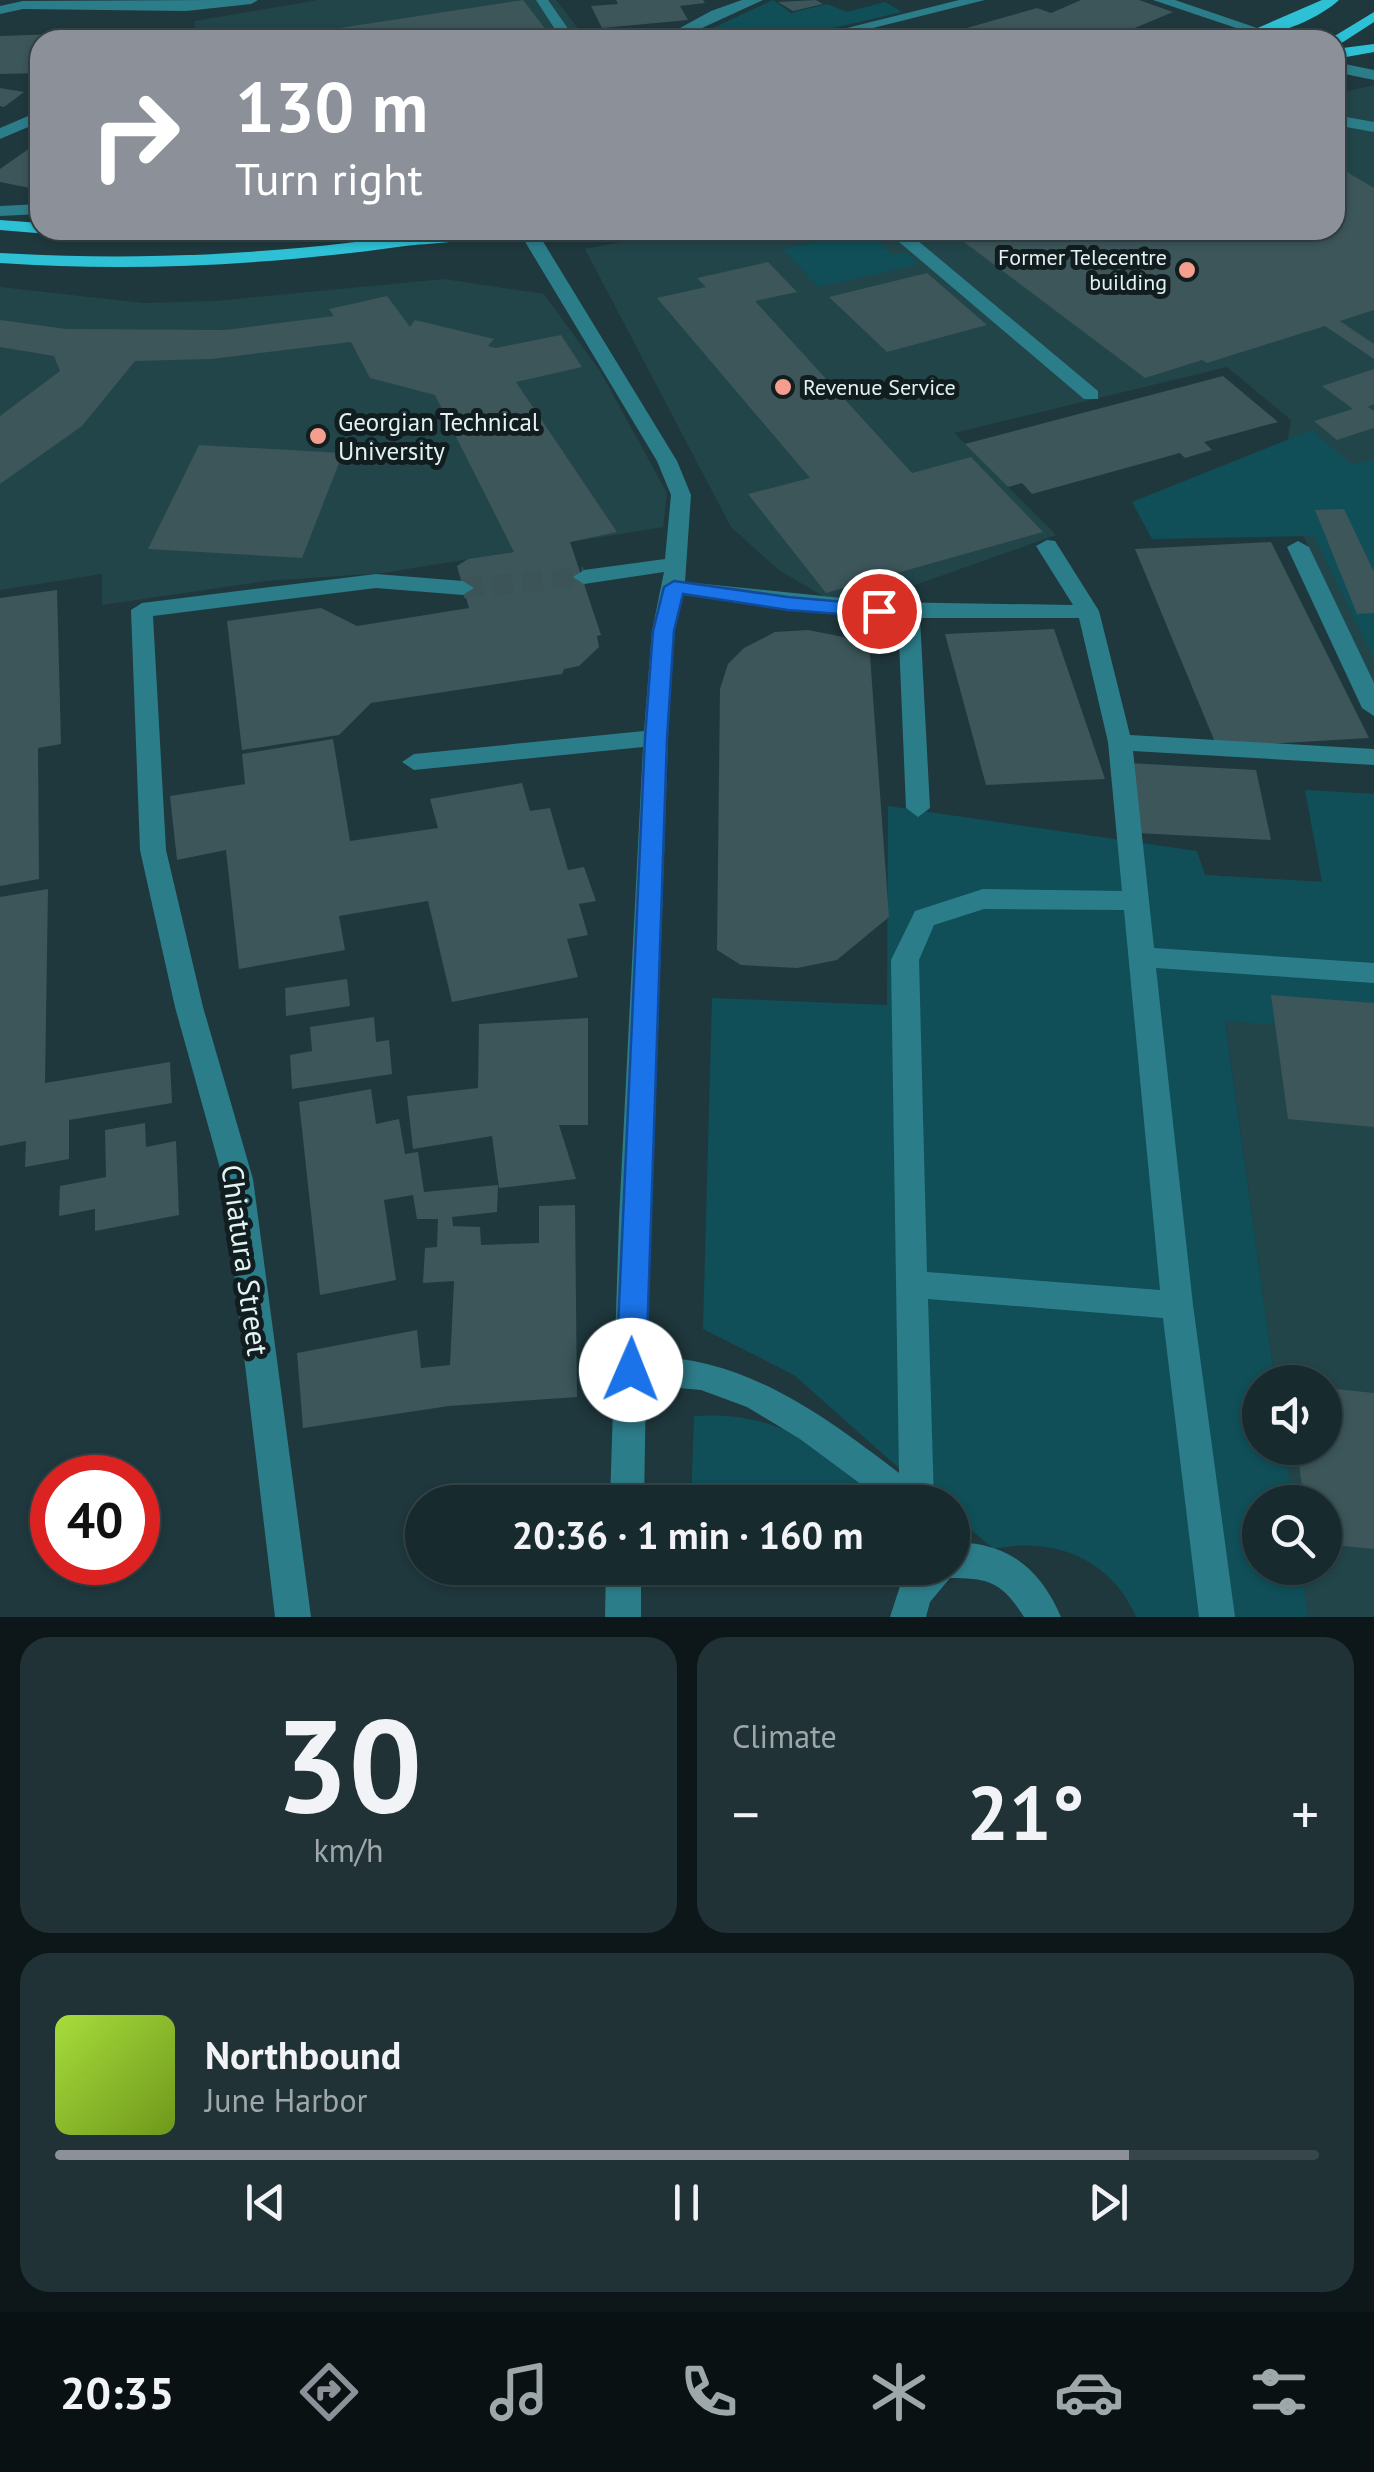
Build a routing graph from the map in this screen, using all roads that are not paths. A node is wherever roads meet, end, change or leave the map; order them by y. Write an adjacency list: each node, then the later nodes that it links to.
1 (252, 0): 6 (street)
2 (756, 0): 8 (street)
3 (978, 0): 14 (street)
4 (1160, 0): 15 (street)
5 (1332, 0): 17 (main road)
6 (28, 2): 9 (street)
7 (542, 2): 12 (street)
8 (712, 7): 13 (street)
9 (0, 10)
10 (1268, 16): 16 (main road)
11 (1374, 16): 18 (main road)
12 (562, 30)
13 (679, 30)
14 (849, 30)
15 (1257, 30)
16 (1261, 30)
17 (1263, 30)
18 (1345, 35)
19 (1374, 48): 20 (main road)
20 (1345, 52)
21 (1345, 69): 22 (street)
22 (1374, 75)
23 (30, 119): 25 (street)
24 (1345, 122): 26 (street)
25 (4, 127)
26 (1374, 127)
27 (30, 210): 28 (street)
28 (0, 211)
29 (0, 225): 30 (main road)
30 (30, 228)
31 (415, 240): 34 (main road)
32 (533, 240): 38 (street)
33 (908, 240): 35 (street)
34 (0, 258)
35 (1092, 394)
36 (1047, 546): 41 (street)
37 (1298, 547): 43 (street)
38 (676, 576): 39 (street); 42 (street); 44 (street)
39 (584, 577)
40 (464, 588): 61 (street, Chiatura Street)
41 (1088, 612): 42 (street); 45 (street)
42 (909, 614): 48 (street)
43 (1374, 708)
44 (656, 738): 47 (street); 54 (street)
45 (1120, 742): 46 (street); 49 (street)
46 (1374, 757)
47 (414, 762)
48 (918, 808)
49 (1138, 901): 50 (street); 52 (street)
50 (1143, 957): 51 (street); 53 (street)
51 (1374, 973)
52 (913, 1284): 53 (street); 57 (street)
53 (1177, 1304): 65 (street)
54 (631, 1370): 55 (street); 56 (street)
55 (628, 1485)
56 (890, 1485)
57 (914, 1485)
58 (970, 1561): 64 (street)
59 (624, 1585): 62 (street)
60 (918, 1585): 63 (street)
61 (293, 1617)
62 (623, 1617)
63 (908, 1617)
64 (1043, 1617)
65 (1217, 1617)

